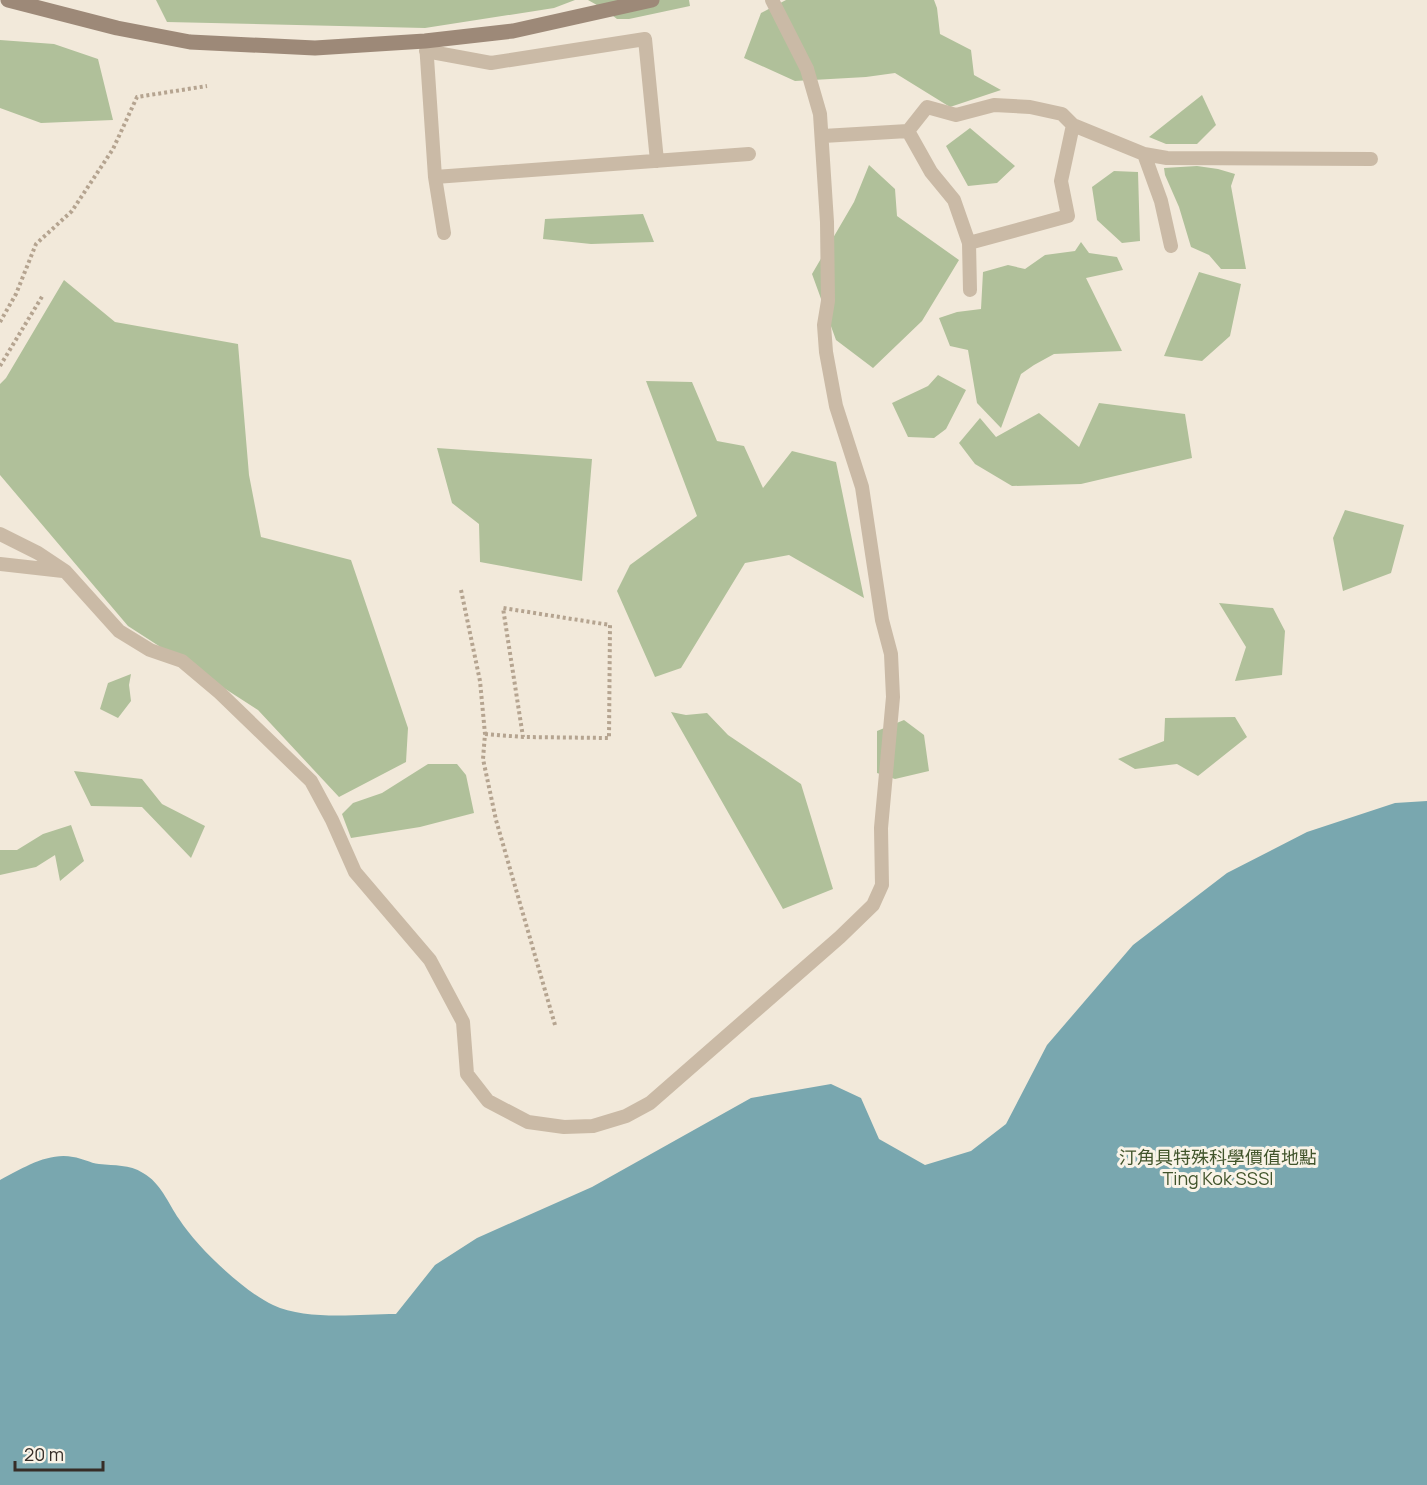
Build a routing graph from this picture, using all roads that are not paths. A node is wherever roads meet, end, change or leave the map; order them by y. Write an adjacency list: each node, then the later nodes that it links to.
1 (8, 0): 4 (main road)
2 (651, 0): 4 (main road)
3 (772, 0): 7 (lane)
4 (426, 46): 11 (lane); 12 (lane)
5 (1073, 124): 6 (lane); 9 (lane); 14 (lane)
6 (908, 131): 7 (lane); 14 (lane)
7 (823, 136): 19 (lane)
8 (749, 154): 11 (lane)
9 (1144, 154): 10 (lane); 15 (lane)
10 (1371, 159)
11 (657, 161): 12 (lane)
12 (435, 177): 13 (lane)
13 (444, 233)
14 (969, 243): 16 (lane)
15 (1171, 246)
16 (970, 290)
17 (0, 534): 19 (lane)
18 (0, 564): 19 (lane)
19 (65, 571)

